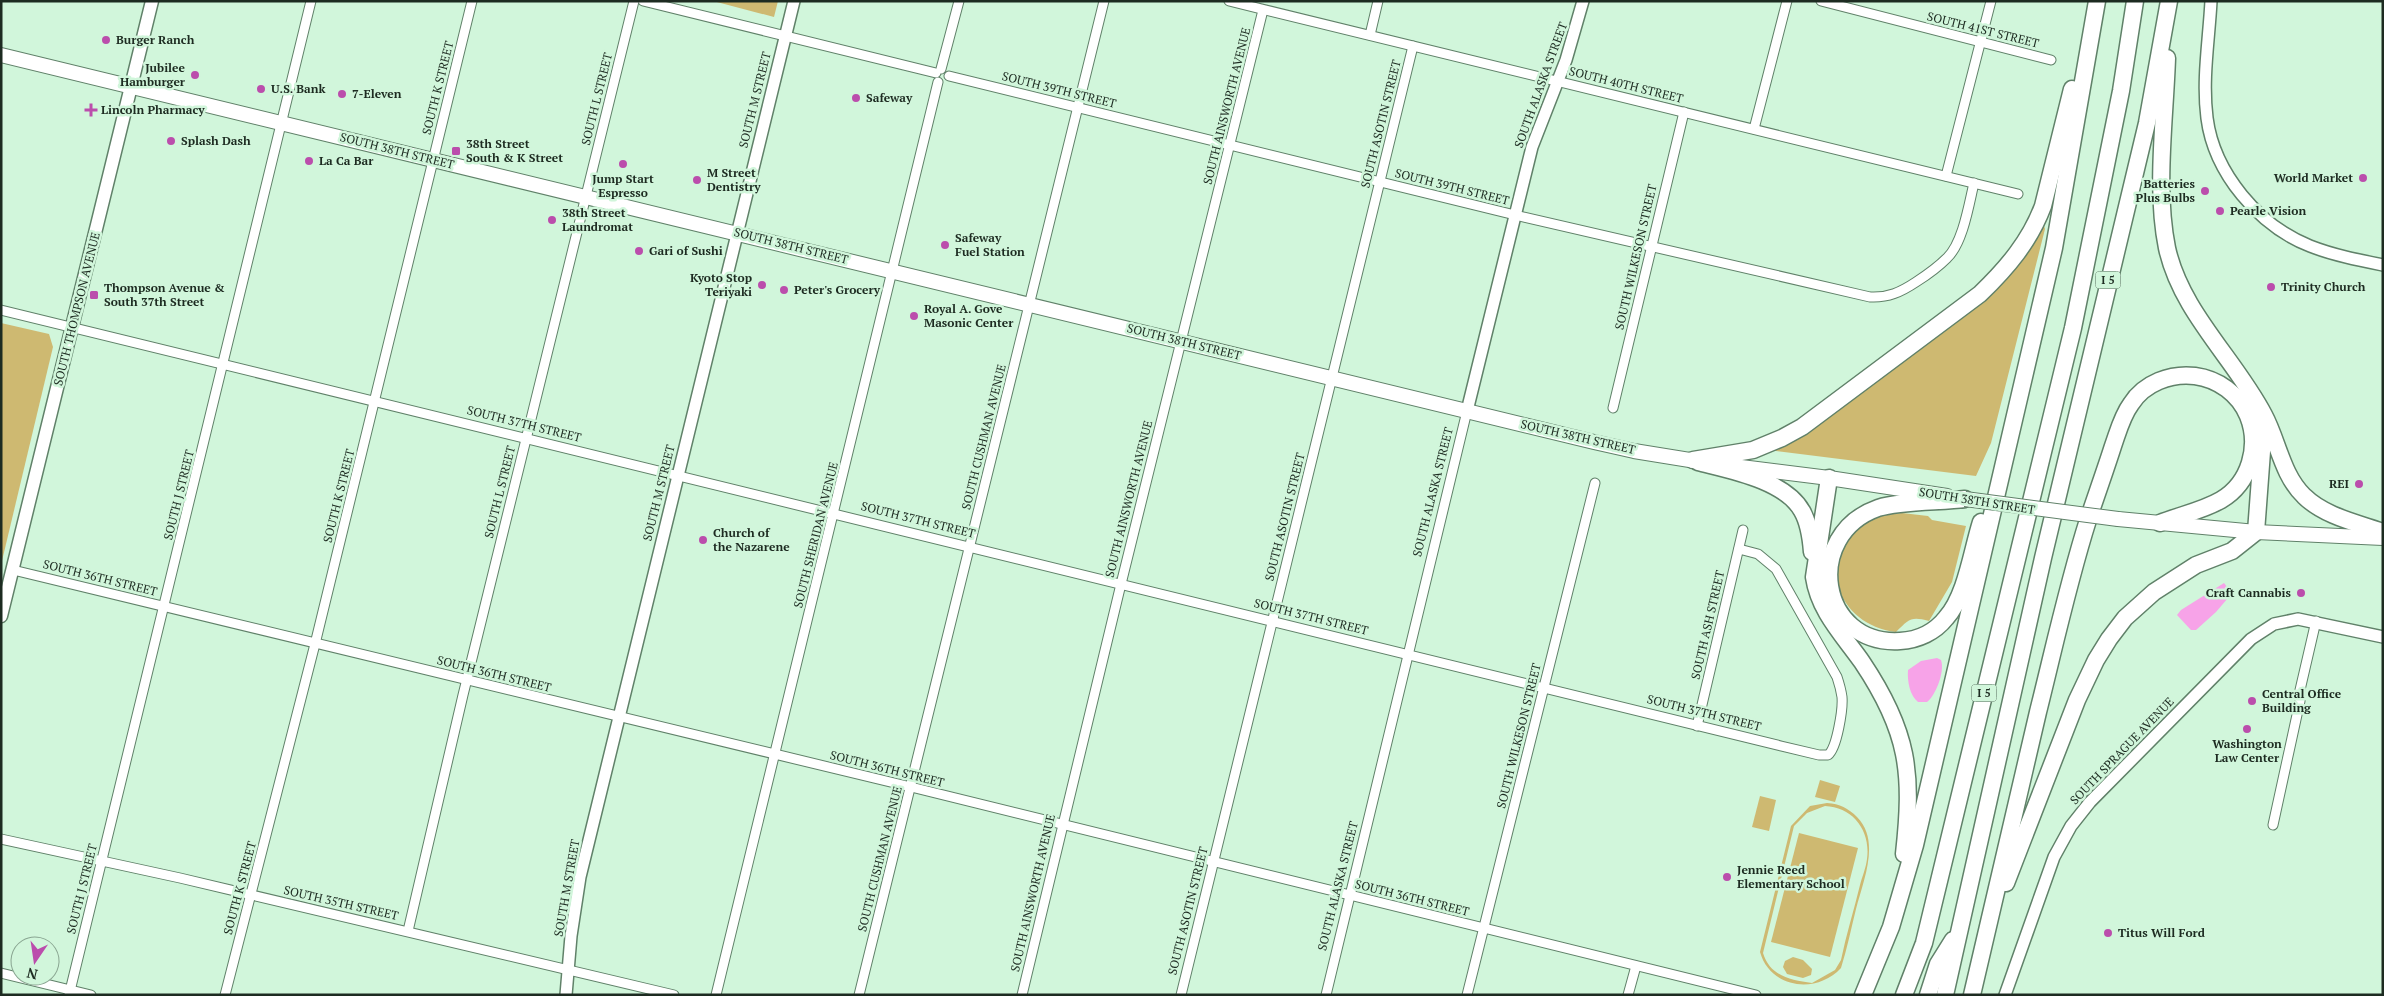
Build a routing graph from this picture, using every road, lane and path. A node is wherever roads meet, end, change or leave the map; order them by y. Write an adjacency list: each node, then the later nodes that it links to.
1 (152, 1): 29 (main road, SOUTH THOMPSON AVENUE)
2 (311, 1): 32 (street, SOUTH J STREET)
3 (472, 1): 35 (street, SOUTH K STREET)
4 (634, 1): 40 (street, SOUTH L STREET)
5 (643, 1): 21 (street)
6 (794, 1): 21 (street, SOUTH M STREET)
7 (959, 1): 27 (street, SOUTH SHERIDAN AVENUE)
8 (1104, 1): 30 (street, SOUTH CUSHMAN AVENUE)
9 (1229, 1): 20 (street, SOUTH 40TH STREET)
10 (1378, 1): 22 (street)
11 (1583, 1): 28 (street, SOUTH ALASKA STREET)
12 (1787, 1): 33 (street)
13 (1821, 1): 23 (street, SOUTH 41ST STREET)
14 (1991, 1): 23 (street)
15 (2092, 1): 58 (highway)
16 (2097, 1): 51 (highway)
17 (2135, 1): 115 (highway, I 5)
18 (2169, 1): 53 (highway); 96 (highway, I 5)
19 (2211, 1): 44 (street)
20 (1263, 10): 22 (street, SOUTH 40TH STREET); 34 (street, SOUTH AINSWORTH AVENUE)
21 (785, 36): 27 (street); 42 (street, SOUTH M STREET)
22 (1370, 36): 24 (street, SOUTH 40TH STREET)
23 (1980, 42): 26 (street, SOUTH 41ST STREET); 36 (street)
24 (1413, 46): 28 (street, SOUTH 40TH STREET); 37 (street, SOUTH ASOTIN STREET)
25 (1, 54): 29 (main road, SOUTH 38TH STREET)
26 (2051, 60)
27 (938, 74): 30 (street, SOUTH 39TH STREET); 45 (street, SOUTH SHERIDAN AVENUE)
28 (1558, 82): 31 (street, SOUTH 40TH STREET); 41 (street, SOUTH ALASKA STREET)
29 (131, 86): 32 (main road, SOUTH 38TH STREET); 48 (main road, SOUTH THOMPSON AVENUE)
30 (1078, 107): 34 (street, SOUTH 39TH STREET); 46 (street, SOUTH CUSHMAN AVENUE)
31 (1684, 112): 33 (street, SOUTH 40TH STREET); 43 (street, SOUTH WILKESON STREET)
32 (282, 123): 35 (main road, SOUTH 38TH STREET); 50 (street, SOUTH J STREET)
33 (1754, 129): 36 (street, SOUTH 40TH STREET)
34 (1230, 144): 37 (street, SOUTH 39TH STREET); 49 (street, SOUTH AINSWORTH AVENUE)
35 (434, 160): 40 (main road, SOUTH 38TH STREET); 54 (street, SOUTH K STREET)
36 (1946, 176): 38 (street, SOUTH 40TH STREET)
37 (1380, 182): 41 (street, SOUTH 39TH STREET); 52 (street, SOUTH ASOTIN STREET)
38 (1974, 183): 39 (street, SOUTH 40TH STREET); 43 (street, SOUTH 39TH STREET)
39 (2018, 194)
40 (586, 197): 42 (main road, SOUTH 38TH STREET); 57 (street, SOUTH L STREET)
41 (1516, 215): 43 (street, SOUTH 39TH STREET); 56 (street, SOUTH ALASKA STREET)
42 (737, 233): 45 (main road, SOUTH 38TH STREET); 59 (street, SOUTH M STREET)
43 (1651, 247): 55 (street, SOUTH WILKESON STREET)
44 (2383, 265)
45 (893, 271): 46 (main road, SOUTH 38TH STREET); 63 (street, SOUTH SHERIDAN AVENUE)
46 (1030, 304): 49 (main road, SOUTH 38TH STREET); 69 (street, SOUTH CUSHMAN AVENUE)
47 (1, 310): 48 (street, SOUTH 37TH STREET)
48 (72, 328): 50 (street, SOUTH 37TH STREET); 71 (main road, SOUTH THOMPSON AVENUE)
49 (1182, 341): 52 (main road, SOUTH 38TH STREET); 73 (street, SOUTH AINSWORTH AVENUE)
50 (224, 365): 54 (street, SOUTH 37TH STREET); 74 (street, SOUTH J STREET)
51 (2026, 374): 62 (highway); 92 (highway)
52 (1332, 377): 56 (main road, SOUTH 38TH STREET); 76 (street, SOUTH ASOTIN STREET)
53 (2254, 399): 66 (highway); 67 (highway)
54 (375, 402): 57 (street, SOUTH 37TH STREET); 79 (street, SOUTH K STREET)
55 (1613, 408)
56 (1467, 411): 58 (main road, SOUTH 38TH STREET); 80 (street, SOUTH ALASKA STREET)
57 (526, 439): 59 (street, SOUTH 37TH STREET); 81 (street, SOUTH L STREET)
58 (1693, 460): 60 (main road, SOUTH 38TH STREET); 72 (highway)
59 (678, 476): 63 (street, SOUTH 37TH STREET); 83 (street, SOUTH M STREET)
60 (1830, 478): 62 (main road, SOUTH 38TH STREET); 72 (highway)
61 (1595, 483): 82 (street, SOUTH WILKESON STREET)
62 (1965, 499): 64 (main road, SOUTH 38TH STREET, bridge)
63 (834, 514): 69 (street, SOUTH 37TH STREET); 85 (street, SOUTH SHERIDAN AVENUE)
64 (2160, 523): 66 (main road, SOUTH 38TH STREET); 118 (highway)
65 (1743, 530): 70 (street, SOUTH ASH STREET)
66 (2256, 532): 68 (main road, SOUTH 38TH STREET); 118 (highway)
67 (2383, 532)
68 (2383, 538)
69 (969, 546): 73 (street, SOUTH 37TH STREET); 86 (street, SOUTH CUSHMAN AVENUE)
70 (1738, 548): 84 (street, SOUTH ASH STREET); 84 (street, SOUTH 37TH STREET)
71 (13, 570): 74 (street, SOUTH 36TH STREET); 75 (main road, SOUTH THOMPSON AVENUE)
72 (1814, 577): 92 (highway)
73 (1121, 584): 76 (street, SOUTH 37TH STREET); 87 (street, SOUTH AINSWORTH AVENUE)
74 (164, 607): 79 (street, SOUTH 36TH STREET); 90 (street, SOUTH J STREET)
75 (1, 616)
76 (1272, 621): 80 (street, SOUTH 37TH STREET); 91 (street, SOUTH ASOTIN STREET)
77 (2316, 621): 78 (street); 88 (street); 119 (street, SOUTH SPRAGUE AVENUE)
78 (2383, 637)
79 (315, 644): 81 (street, SOUTH 36TH STREET); 93 (street, SOUTH K STREET)
80 (1408, 655): 82 (street, SOUTH 37TH STREET); 94 (street, SOUTH ALASKA STREET)
81 (466, 681): 83 (street, SOUTH 36TH STREET); 97 (street, SOUTH L STREET)
82 (1544, 688): 84 (street, SOUTH 37TH STREET); 95 (street, SOUTH WILKESON STREET)
83 (618, 717): 85 (street, SOUTH 36TH STREET); 99 (street, SOUTH M STREET)
84 (1697, 726)
85 (774, 755): 86 (street, SOUTH 36TH STREET); 106 (street, SOUTH SHERIDAN AVENUE)
86 (911, 787): 87 (street, SOUTH 36TH STREET); 107 (street, SOUTH CUSHMAN AVENUE)
87 (1062, 825): 91 (street, SOUTH 36TH STREET); 108 (street, SOUTH AINSWORTH AVENUE)
88 (2273, 825)
89 (1, 839): 90 (street, SOUTH 35TH STREET)
90 (102, 860): 93 (street, SOUTH 35TH STREET); 101 (street, SOUTH J STREET)
91 (1213, 863): 94 (street, SOUTH 36TH STREET); 109 (street, SOUTH ASOTIN STREET)
92 (1901, 894): 114 (highway)
93 (252, 896): 97 (street, SOUTH 35TH STREET); 103 (street, SOUTH K STREET)
94 (1350, 896): 95 (street, SOUTH 36TH STREET); 110 (street, SOUTH ALASKA STREET)
95 (1483, 929): 98 (street, SOUTH 36TH STREET); 111 (street, SOUTH WILKESON STREET)
96 (1959, 930): 116 (highway); 117 (highway, I 5)
97 (408, 931): 99 (street, SOUTH 35TH STREET)
98 (1636, 966): 112 (street); 113 (street, SOUTH 36TH STREET)
99 (568, 970): 104 (street, SOUTH M STREET); 105 (street, SOUTH 35TH STREET)
100 (1, 973): 101 (street)
101 (70, 992): 102 (street)
102 (91, 995)
103 (225, 995)
104 (566, 995)
105 (674, 995)
106 (716, 995)
107 (859, 995)
108 (1022, 995)
109 (1181, 995)
110 (1326, 995)
111 (1467, 995)
112 (1628, 995)
113 (1756, 995)
114 (1863, 995)
115 (1904, 995)
116 (1928, 995)
117 (1945, 995)
118 (1972, 995)
119 (2005, 995)

